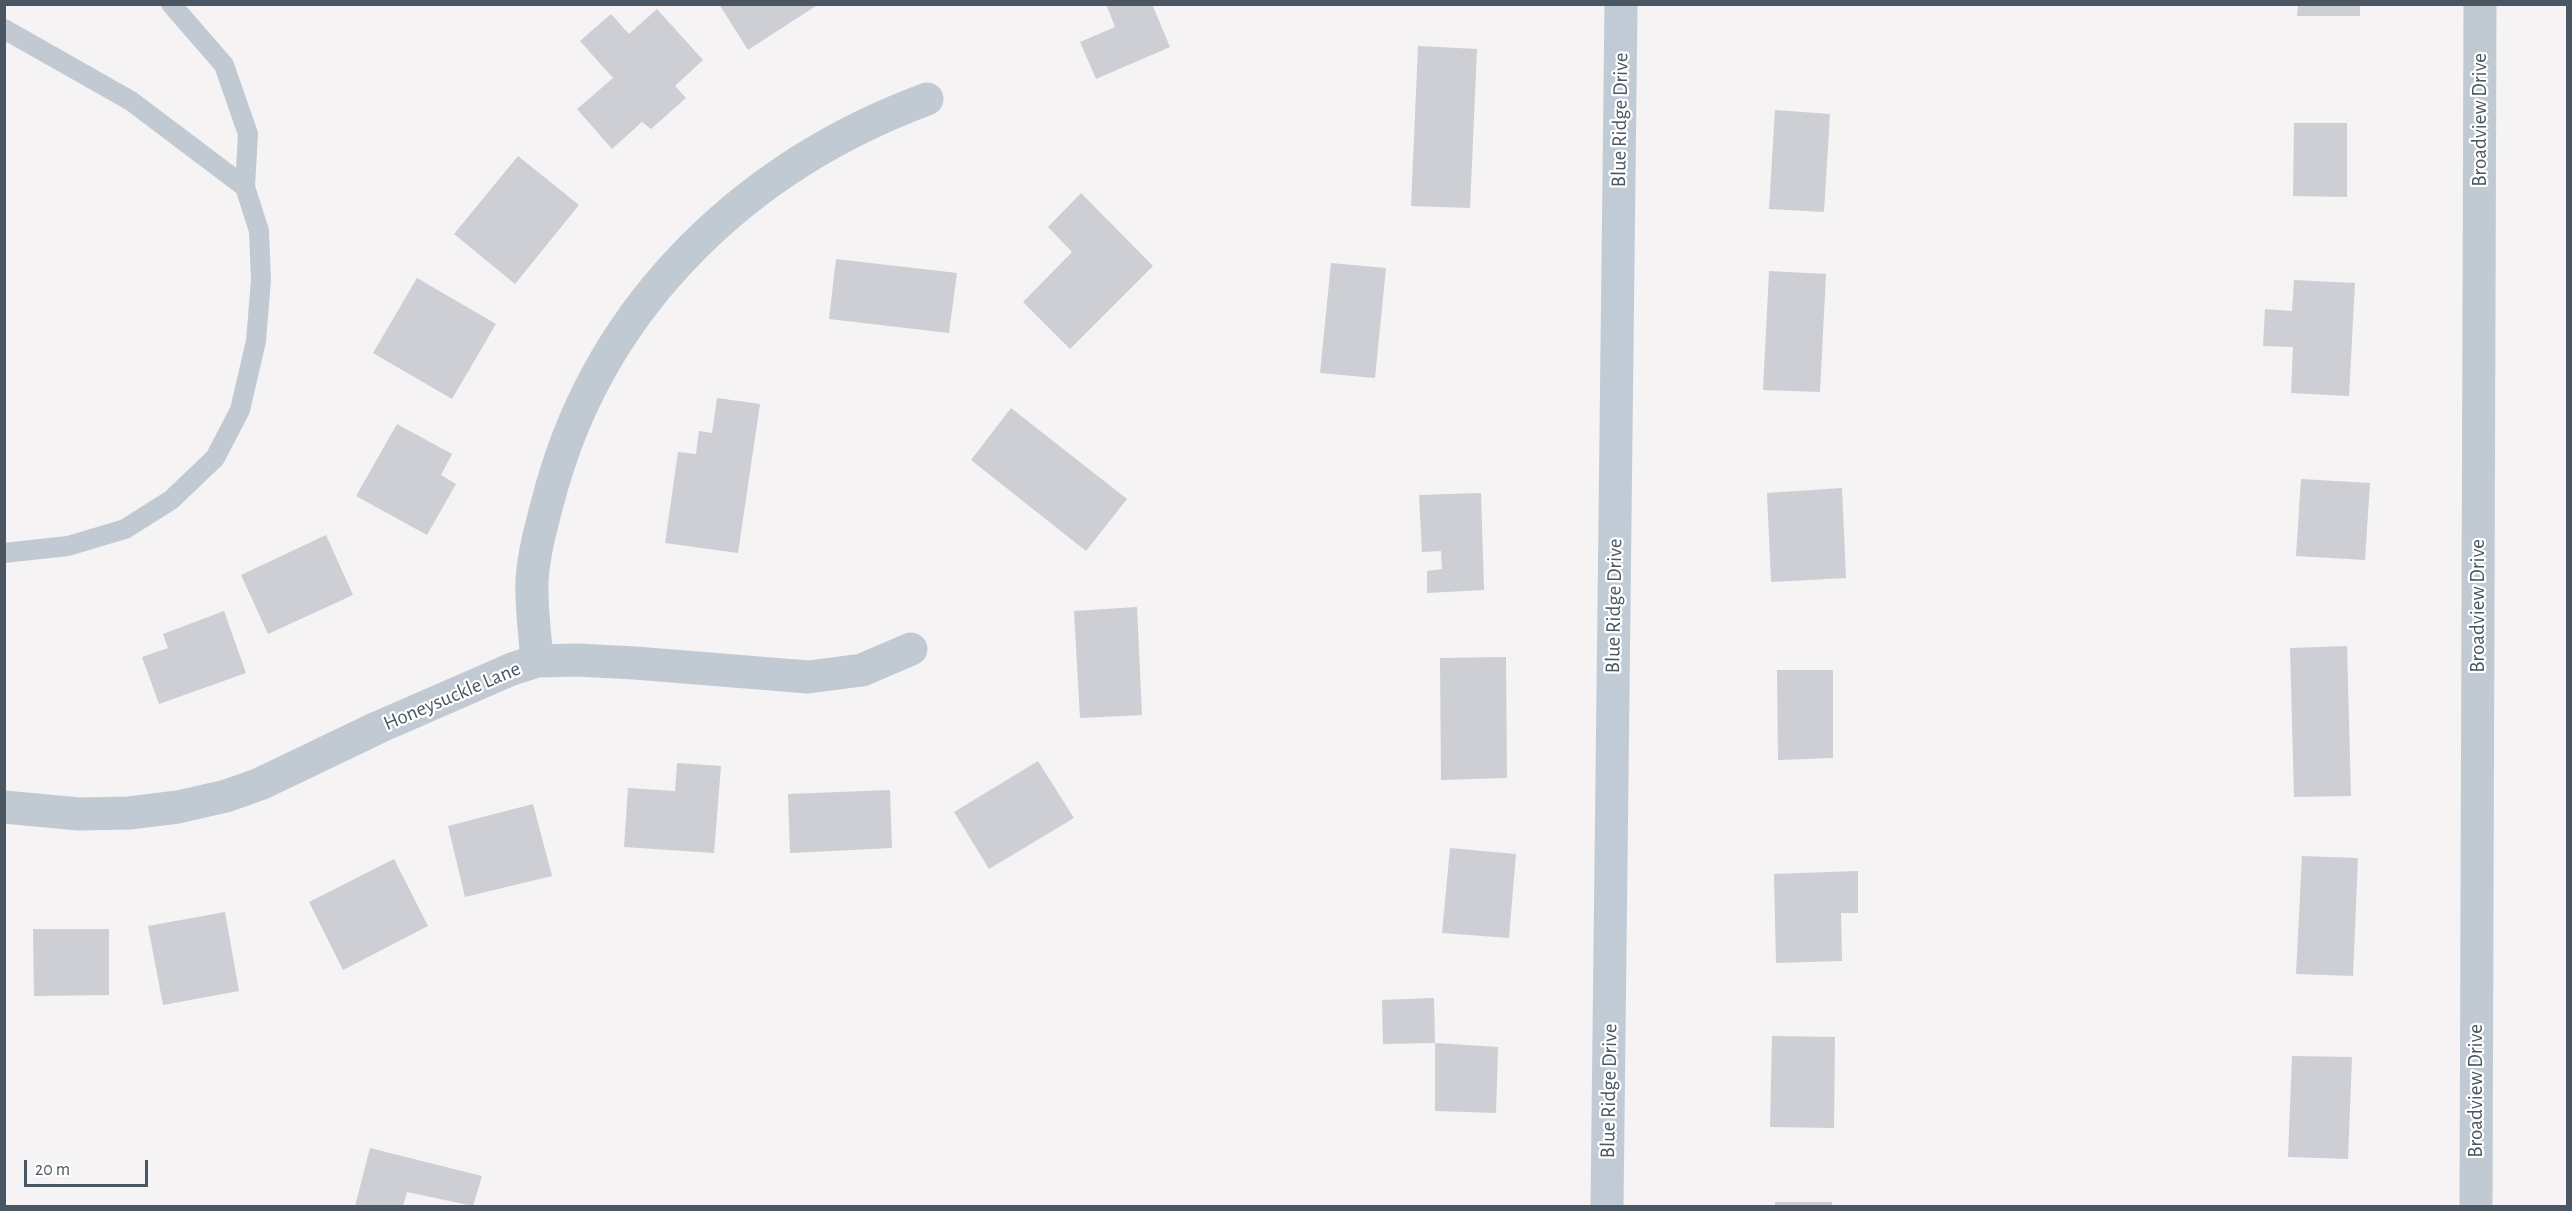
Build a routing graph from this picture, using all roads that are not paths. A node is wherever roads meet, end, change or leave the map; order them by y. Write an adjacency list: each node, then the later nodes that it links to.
1 (171, 4): 6 (lane)
2 (1621, 4): 11 (street, Blue Ridge Drive)
3 (2480, 4): 12 (street, Broadview Drive)
4 (4, 29): 6 (lane)
5 (927, 99): 9 (street)
6 (245, 187): 7 (lane)
7 (4, 553)
8 (910, 648): 9 (street, Honeysuckle Lane)
9 (537, 662): 10 (street, Honeysuckle Lane)
10 (4, 807)
11 (1607, 1206)
12 (2476, 1206)

